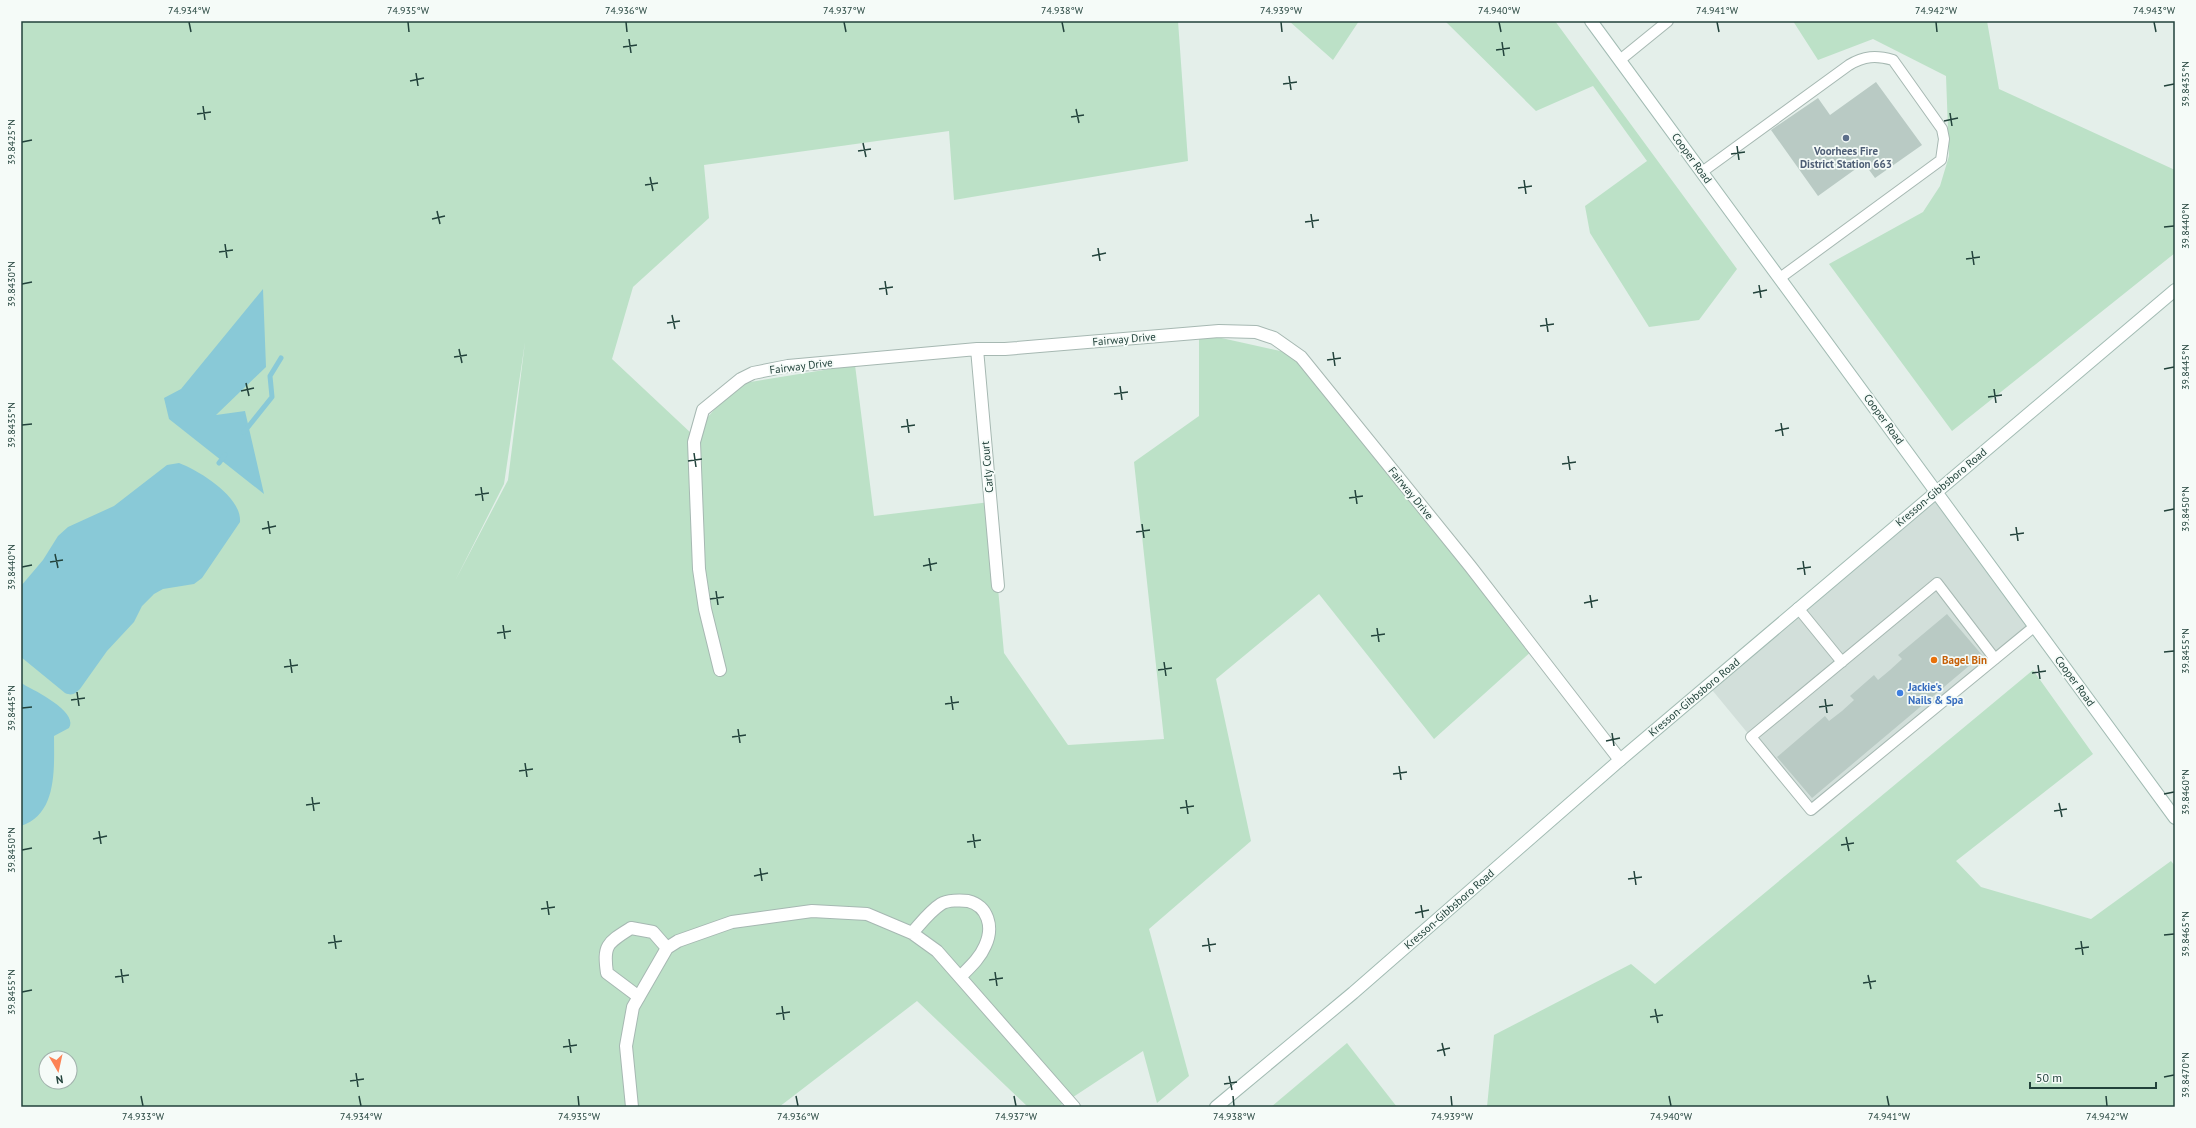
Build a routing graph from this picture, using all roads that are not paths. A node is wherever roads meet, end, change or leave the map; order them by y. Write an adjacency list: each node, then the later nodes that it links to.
1 (1591, 21): 3 (street, Cooper Road)
2 (1668, 21): 3 (lane)
3 (1620, 60): 4 (street, Cooper Road)
4 (1702, 172): 5 (street, Cooper Road); 5 (lane)
5 (1780, 278): 8 (street, Cooper Road)
6 (2175, 290): 8 (street, Kresson-Gibbsboro Road)
7 (977, 349): 9 (street, Carly Court); 14 (street, Fairway Drive); 15 (street, Fairway Drive)
8 (1937, 491): 10 (street, Kresson-Gibbsboro Road); 11 (street, Cooper Road)
9 (998, 586)
10 (1798, 608): 13 (lane); 15 (street, Kresson-Gibbsboro Road)
11 (2035, 626): 12 (lane); 16 (street, Cooper Road)
12 (1995, 659): 13 (lane); 13 (lane)
13 (1842, 662)
14 (720, 670)
15 (1620, 760): 23 (street, Kresson-Gibbsboro Road)
16 (2175, 818)
17 (912, 933): 18 (street); 19 (street); 19 (street)
18 (667, 948): 20 (street); 20 (street)
19 (960, 977): 22 (street)
20 (639, 997): 21 (street)
21 (632, 1107)
22 (1074, 1107)
23 (1216, 1107)

